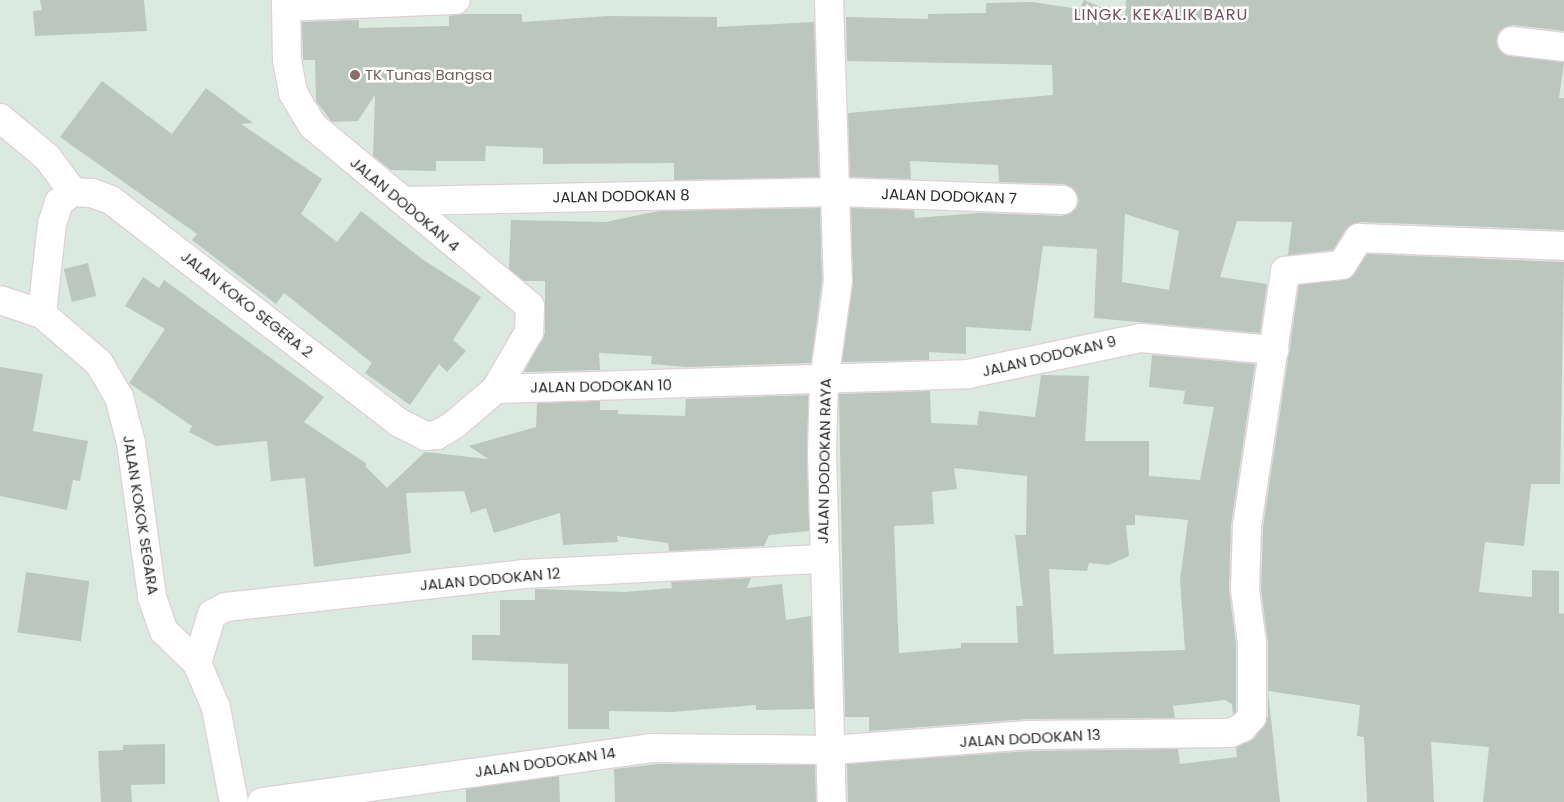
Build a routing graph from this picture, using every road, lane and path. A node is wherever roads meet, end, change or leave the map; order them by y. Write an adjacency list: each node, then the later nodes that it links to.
1 (456, 0): 3 (street)
2 (829, 0): 8 (street, JALAN DODOKAN RAYA)
3 (286, 4): 10 (street, JALAN DODOKAN 4)
4 (1512, 41): 5 (street)
5 (1564, 47)
6 (0, 118): 7 (street, JALAN KOKO SEGERA 2)
7 (83, 192): 13 (street); 16 (street, JALAN KOKO SEGERA 2)
8 (836, 192): 9 (street, JALAN DODOKAN 7); 10 (street, JALAN DODOKAN 8); 15 (street, JALAN DODOKAN RAYA)
9 (1063, 200)
10 (406, 201): 16 (street, JALAN DODOKAN 4)
11 (1564, 246): 14 (street)
12 (0, 300): 13 (street, JALAN KOKOK SEGARA)
13 (42, 314): 18 (street, JALAN KOKOK SEGARA)
14 (1274, 350): 15 (street, JALAN DODOKAN 9); 19 (street, JALAN DODOKAN 13)
15 (824, 381): 16 (street, JALAN DODOKAN 10); 17 (street, JALAN DODOKAN RAYA)
16 (496, 389)
17 (823, 559): 18 (street, JALAN DODOKAN 12); 19 (street, JALAN DODOKAN RAYA)
18 (197, 663): 20 (street, JALAN KOKOK SEGARA)
19 (831, 750): 21 (street, JALAN DODOKAN 14); 22 (street, JALAN DODOKAN RAYA)
20 (234, 802)
21 (262, 802)
22 (832, 802)

